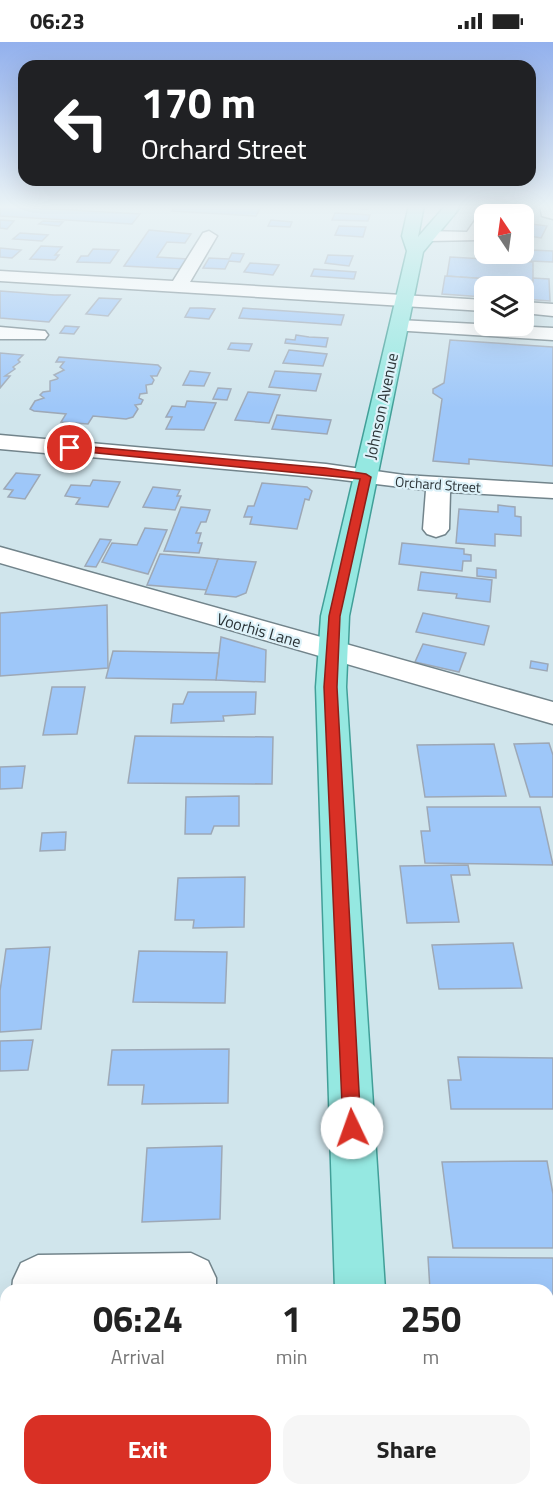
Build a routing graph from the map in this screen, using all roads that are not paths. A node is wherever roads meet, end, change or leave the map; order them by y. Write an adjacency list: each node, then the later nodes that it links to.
1 (187, 273): 4 (street)
2 (410, 273): 8 (main road, Johnson Avenue)
3 (0, 276): 4 (street)
4 (179, 287): 8 (street)
5 (474, 307): 8 (street)
6 (534, 309): 7 (street)
7 (553, 310)
8 (401, 314): 10 (street); 13 (main road, Johnson Avenue)
9 (0, 333): 11 (street)
10 (553, 334)
11 (38, 335)
12 (0, 442): 13 (street, Orchard Street)
13 (366, 477): 14 (street, Orchard Street); 18 (main road, Johnson Avenue)
14 (438, 484): 15 (street, Orchard Street); 16 (street)
15 (553, 491)
16 (436, 529)
17 (0, 555): 18 (street, Voorhis Lane)
18 (333, 651): 19 (street, Voorhis Lane); 22 (main road, Johnson Avenue)
19 (553, 713)
20 (38, 1284): 21 (street)
21 (191, 1284)
22 (360, 1284)

